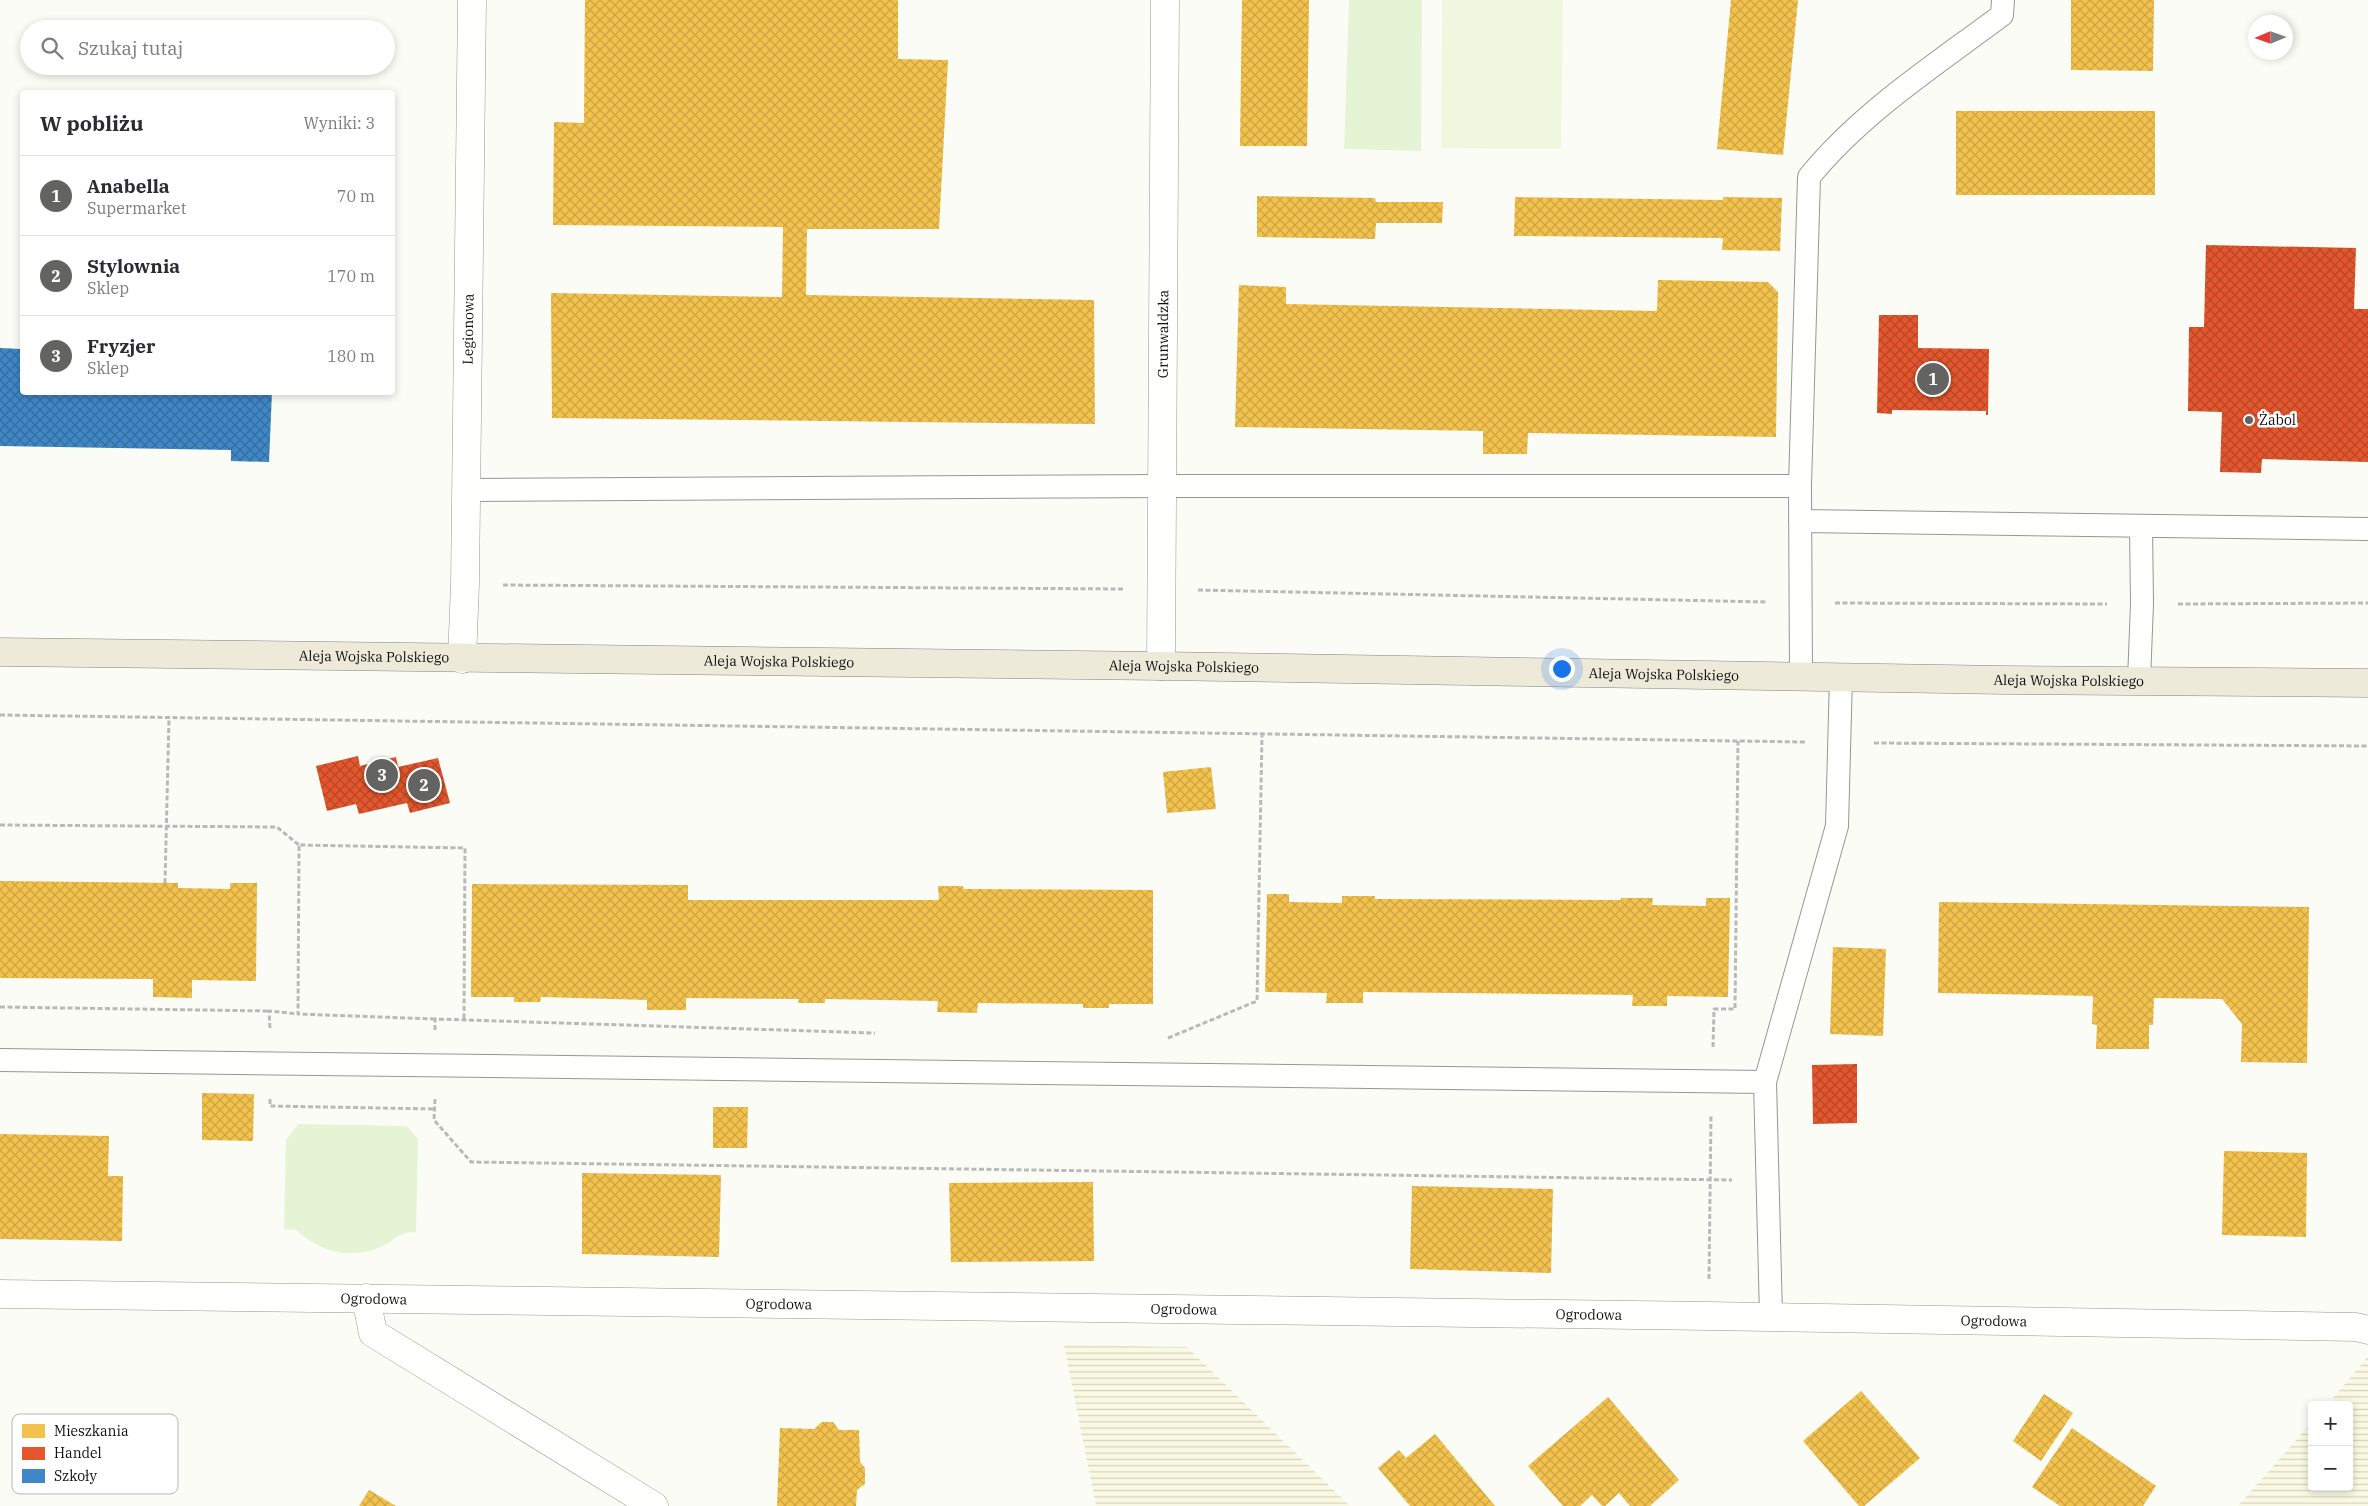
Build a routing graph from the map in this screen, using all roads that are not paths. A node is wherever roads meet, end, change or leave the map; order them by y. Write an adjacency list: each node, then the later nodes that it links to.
1 (472, 0): 6 (street, Legionowa)
2 (1165, 0): 4 (street, Grunwaldzka)
3 (2003, 0): 5 (lane)
4 (1162, 486): 5 (lane); 6 (lane); 12 (street, Grunwaldzka)
5 (1800, 486): 7 (lane)
6 (465, 490): 11 (street, Legionowa)
7 (1800, 521): 8 (lane); 13 (lane)
8 (2141, 526): 9 (lane); 15 (lane)
9 (2368, 529)
10 (0, 652): 11 (main road, Aleja Wojska Polskiego)
11 (462, 659): 12 (main road, Aleja Wojska Polskiego)
12 (1161, 666): 13 (main road, Aleja Wojska Polskiego)
13 (1801, 675): 14 (main road, Aleja Wojska Polskiego)
14 (1841, 676): 15 (main road, Aleja Wojska Polskiego); 18 (lane)
15 (2139, 680): 16 (main road, Aleja Wojska Polskiego)
16 (2368, 683)
17 (0, 1060): 18 (lane)
18 (1765, 1082): 21 (lane)
19 (0, 1294): 20 (street, Ogrodowa)
20 (366, 1298): 21 (street, Ogrodowa); 23 (street)
21 (1770, 1316): 22 (street, Ogrodowa)
22 (2368, 1330)
23 (654, 1506)

